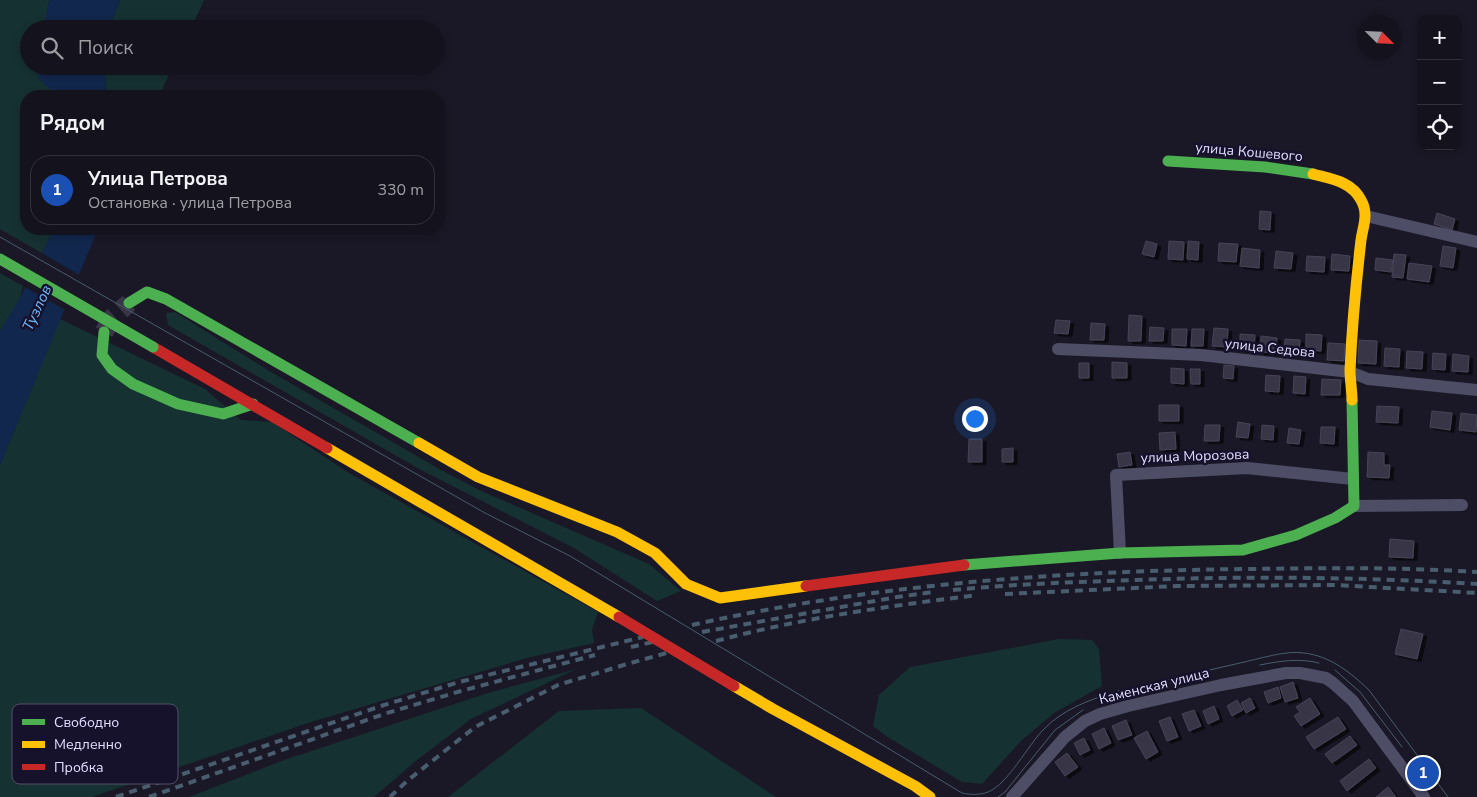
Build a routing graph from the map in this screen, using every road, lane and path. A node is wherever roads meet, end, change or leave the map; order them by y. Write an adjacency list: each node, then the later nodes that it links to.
1 (1168, 161): 2 (street, улица Кошевого)
2 (1366, 216): 3 (street); 8 (street)
3 (1477, 242)
4 (0, 259): 10 (street, bridge)
5 (129, 303): 14 (street)
6 (104, 332): 10 (street)
7 (1058, 349): 8 (street, улица Седова)
8 (1350, 372): 9 (street, улица Седова); 11 (street)
9 (1477, 390)
10 (253, 404): 15 (street, bridge)
11 (1353, 479): 13 (street); 14 (street, улица Морозова)
12 (1462, 505): 13 (street)
13 (1354, 506): 14 (street)
14 (1120, 553)
15 (930, 797)
16 (1012, 797): 17 (street, Каменская улица)
17 (1424, 797)

